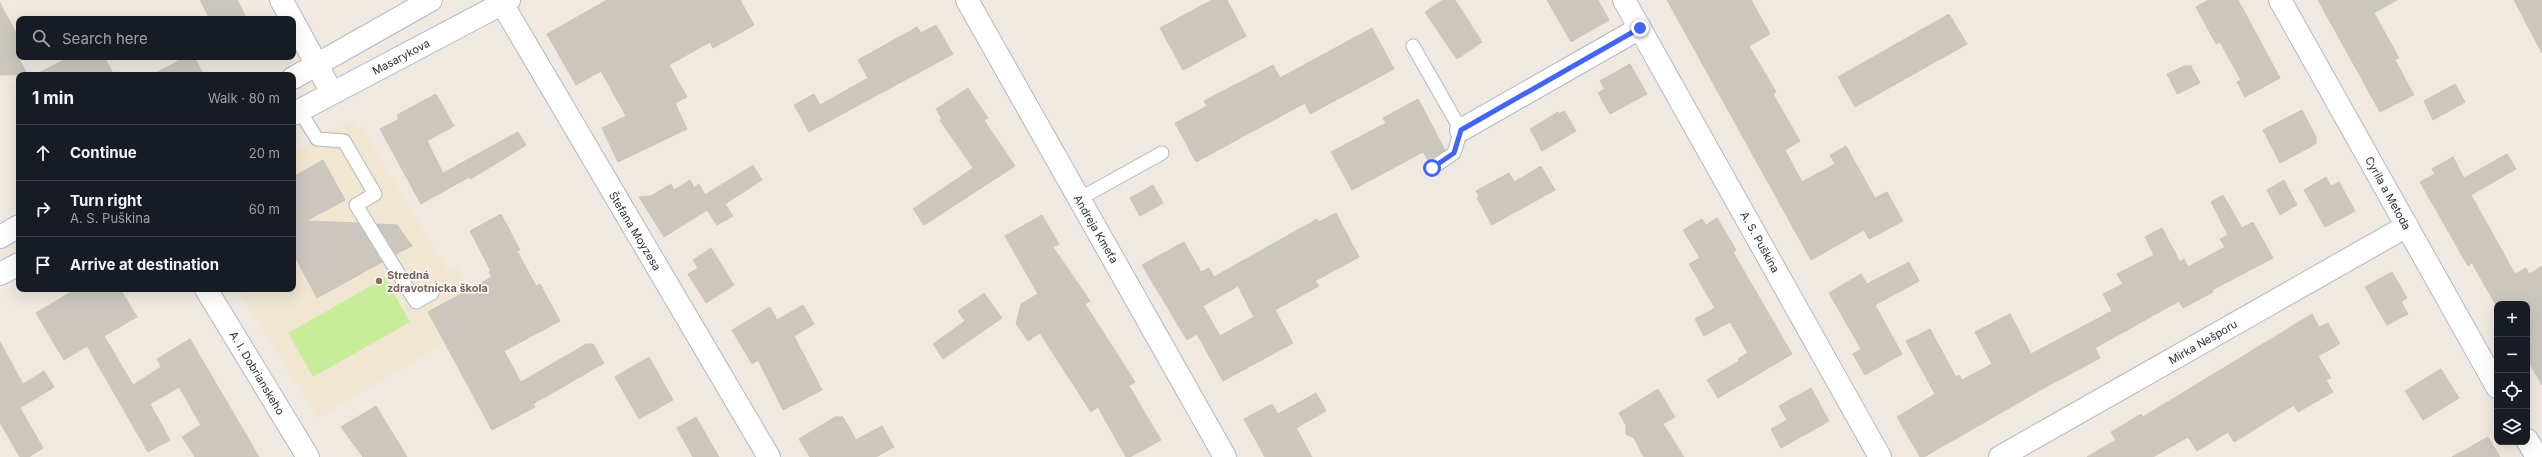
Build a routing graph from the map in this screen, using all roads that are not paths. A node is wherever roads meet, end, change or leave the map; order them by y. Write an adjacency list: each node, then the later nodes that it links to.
1 (281, 0): 7 (street)
2 (431, 0): 11 (street)
3 (967, 0): 18 (street, Andreja Kmeťa)
4 (1624, 0): 9 (street, A. S. Puškina)
5 (2280, 0): 19 (street, Cyrila a Metoda)
6 (504, 1): 13 (street, Masarykova); 27 (street, Štefana Moyzesa)
7 (290, 16)
8 (296, 27): 11 (street)
9 (1640, 28): 15 (street); 29 (street, A. S. Puškina)
10 (1413, 46): 15 (lane)
11 (317, 65): 12 (street); 13 (street)
12 (296, 76)
13 (332, 93): 14 (street, Masarykova)
14 (296, 112): 23 (lane)
15 (1461, 130): 17 (lane)
16 (1162, 153): 18 (lane)
17 (1432, 168)
18 (1079, 199): 28 (street, Andreja Kmeťa)
19 (2406, 226): 24 (street, Cyrila a Metoda); 30 (street, Mirka Nešporu)
20 (16, 266): 21 (street)
21 (0, 274)
22 (208, 292): 26 (street, A. I. Dobrianskeho)
23 (432, 293)
24 (2494, 382)
25 (2530, 445): 31 (street)
26 (308, 457)
27 (769, 457)
28 (1225, 457)
29 (1880, 457)
30 (2000, 457)
31 (2537, 457)

